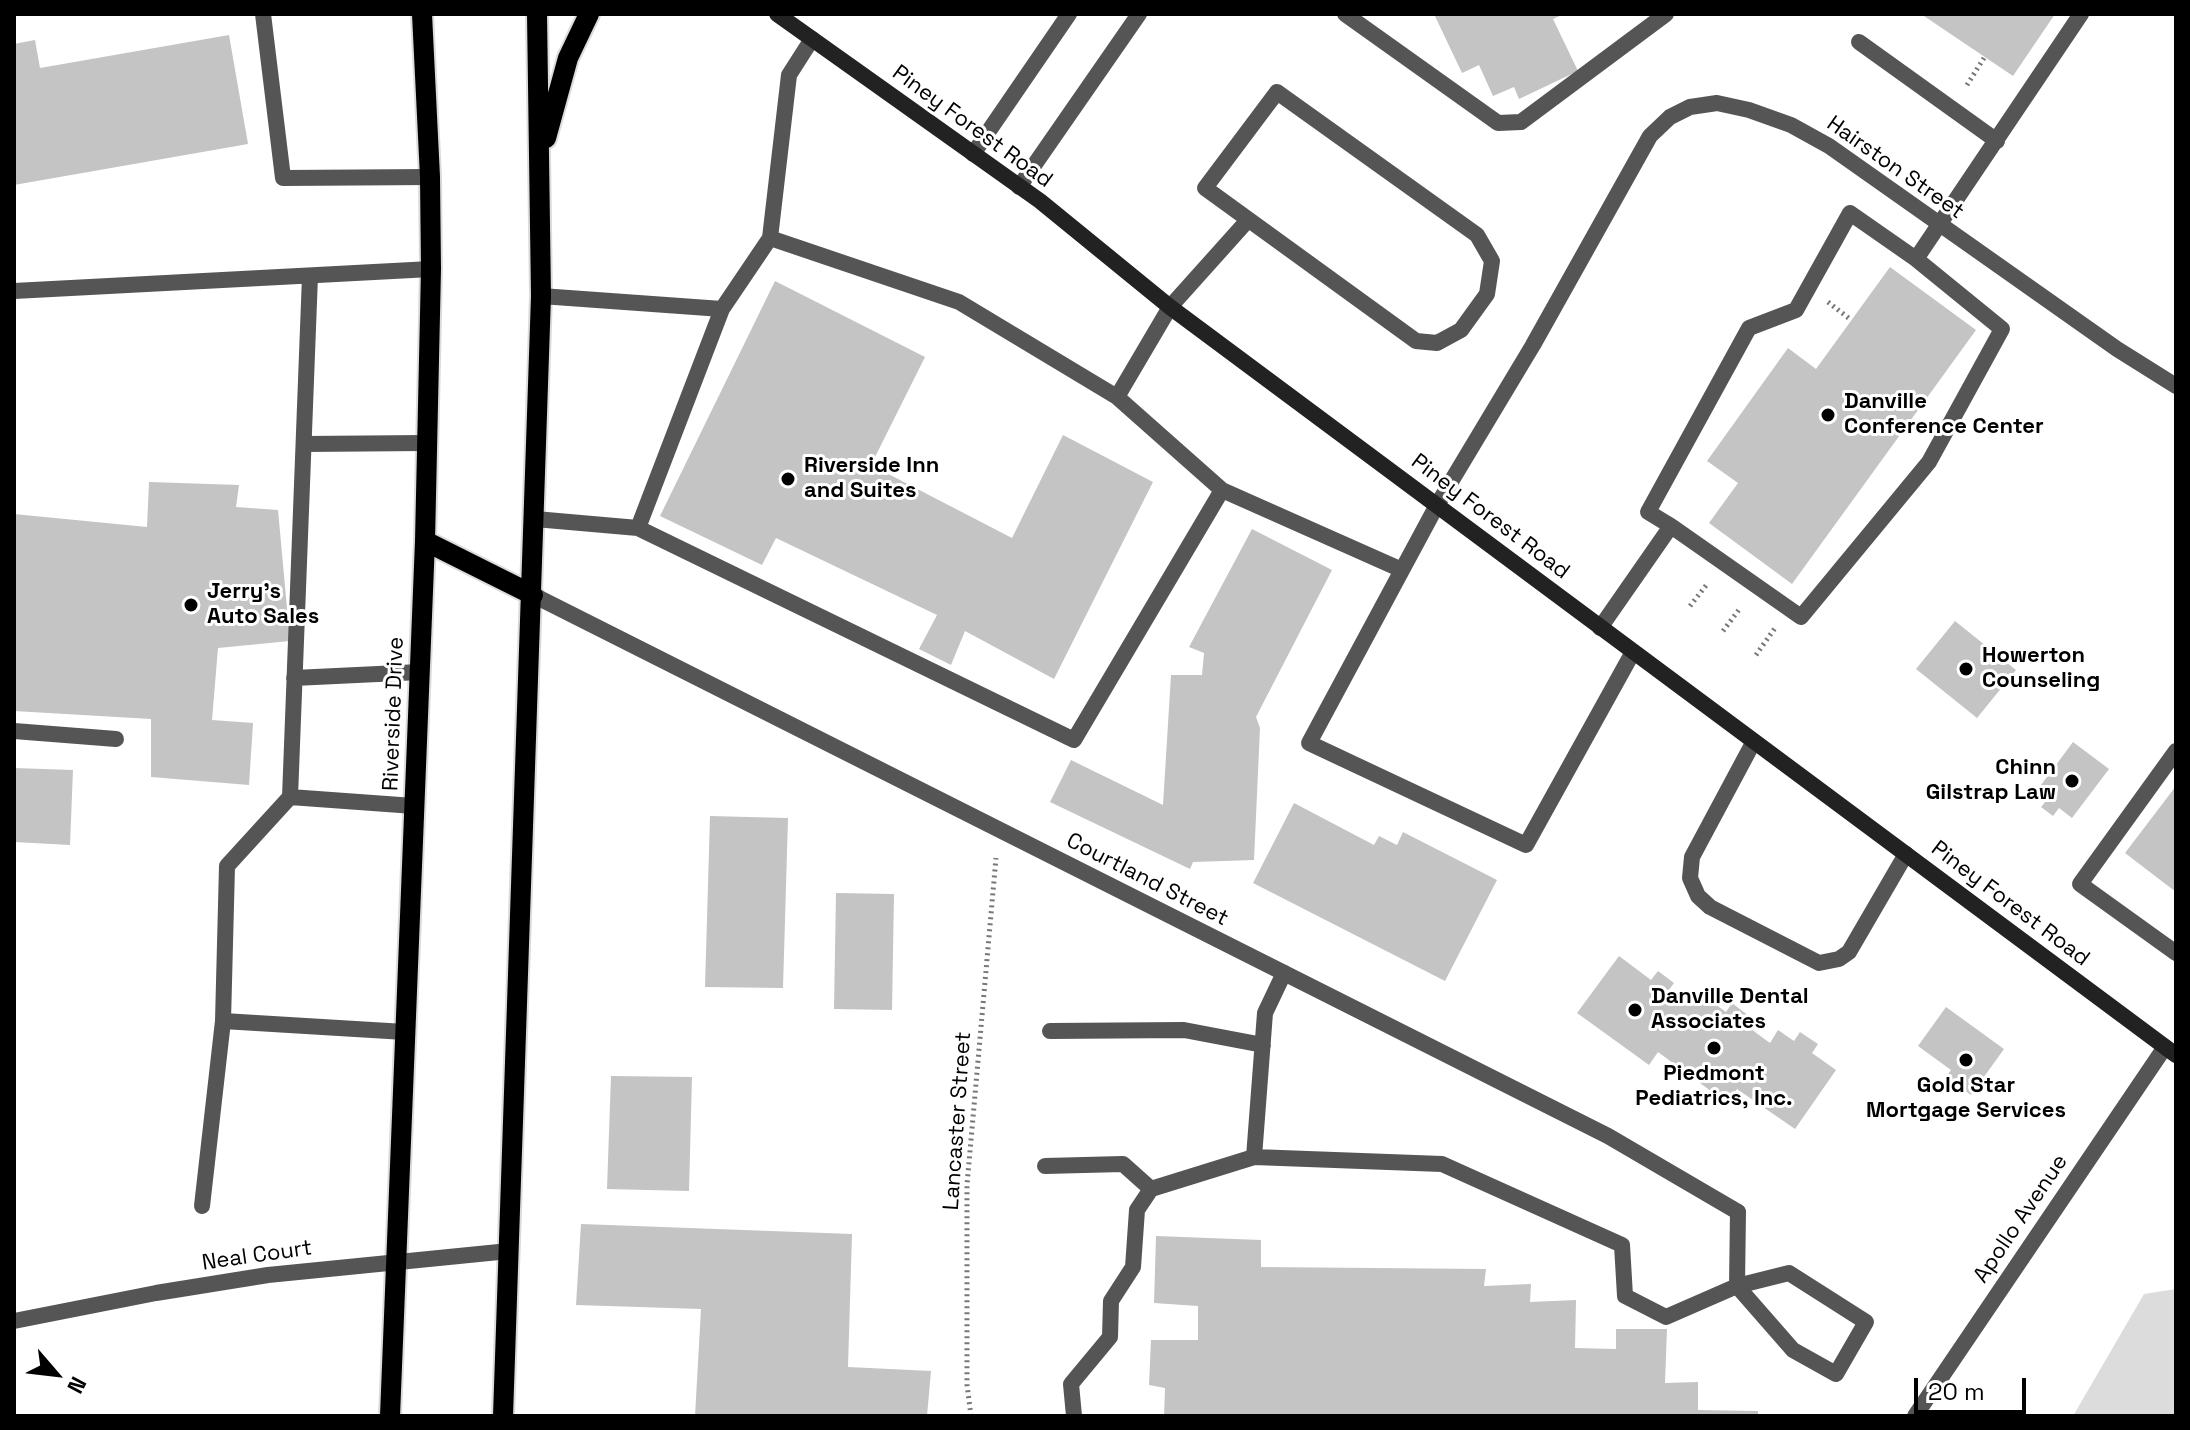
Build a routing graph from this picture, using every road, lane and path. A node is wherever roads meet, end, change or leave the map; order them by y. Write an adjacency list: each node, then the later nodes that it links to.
1 (263, 14): 18 (street)
2 (422, 14): 18 (main road, Riverside Drive)
3 (537, 14): 17 (main road)
4 (589, 14): 17 (main road)
5 (777, 14): 11 (main road, Piney Forest Road)
6 (1069, 14): 16 (street)
7 (1139, 14): 19 (street)
8 (1345, 14): 9 (street)
9 (1666, 14)
10 (2081, 14): 15 (street)
11 (812, 39): 16 (main road, Piney Forest Road); 22 (street)
12 (1859, 42): 15 (street)
13 (1984, 58): 14 (path)
14 (1967, 85)
15 (1997, 141): 21 (street)
16 (973, 154): 19 (main road, Piney Forest Road)
17 (539, 165): 27 (main road)
18 (430, 177): 24 (main road, Riverside Drive)
19 (1019, 187): 29 (main road, Piney Forest Road)
20 (1248, 220): 20 (street); 29 (street)
21 (1940, 226): 23 (street); 32 (street, Hairston Street); 37 (street, Hairston Street)
22 (770, 238): 30 (street); 33 (street)
23 (1916, 259): 39 (street); 39 (street)
24 (431, 269): 25 (street); 34 (main road, Riverside Drive)
25 (310, 276): 26 (street); 35 (street)
26 (14, 291)
27 (541, 296): 30 (street); 38 (main road)
28 (1827, 301): 31 (path)
29 (1170, 307): 33 (street); 37 (main road, Piney Forest Road)
30 (722, 309): 40 (street)
31 (1851, 320)
32 (2176, 386)
33 (1117, 397): 36 (street)
34 (425, 443): 35 (street); 41 (main road, Riverside Drive)
35 (304, 444): 53 (street)
36 (1222, 490): 40 (street); 42 (street)
37 (1437, 505): 42 (street, Hairston Street); 47 (main road, Piney Forest Road)
38 (535, 519): 40 (street); 44 (main road)
39 (1671, 526): 47 (street)
40 (638, 528)
41 (425, 541): 44 (main road); 52 (main road, Riverside Drive)
42 (1402, 570): 50 (street, Hairston Street)
43 (1711, 579): 46 (path)
44 (533, 595): 60 (street, Courtland Street); 73 (main road)
45 (1744, 603): 49 (path)
46 (1690, 606)
47 (1600, 628): 50 (main road, Piney Forest Road)
48 (1776, 628): 51 (path)
49 (1723, 631)
50 (1633, 652): 56 (main road, Piney Forest Road)
51 (1756, 655)
52 (420, 672): 53 (street); 59 (main road, Riverside Drive)
53 (294, 678): 58 (street)
54 (14, 731): 55 (street)
55 (116, 739)
56 (1753, 743): 61 (main road, Piney Forest Road); 61 (street)
57 (2176, 751): 62 (street)
58 (290, 797): 59 (street); 64 (street)
59 (414, 806): 66 (main road, Riverside Drive)
60 (998, 829): 63 (street, Courtland Street); 79 (path, Lancaster Street)
61 (1906, 854): 68 (main road, Piney Forest Road)
62 (2176, 953)
63 (1284, 973): 67 (street); 75 (street, Courtland Street)
64 (223, 1021): 66 (street); 72 (street)
65 (1050, 1031): 67 (street)
66 (405, 1032): 74 (main road, Riverside Drive)
67 (1263, 1045): 69 (street)
68 (2170, 1051): 81 (street, Apollo Avenue)
69 (1254, 1157): 71 (street); 75 (street)
70 (1045, 1166): 71 (street)
71 (1151, 1189): 80 (street)
72 (202, 1206)
73 (509, 1251): 74 (street, Neal Court); 78 (main road)
74 (396, 1262): 76 (street, Neal Court); 77 (main road, Riverside Drive)
75 (1737, 1286): 75 (street)
76 (14, 1321)
77 (390, 1416)
78 (503, 1416)
79 (971, 1416)
80 (1074, 1416)
81 (1915, 1416)

